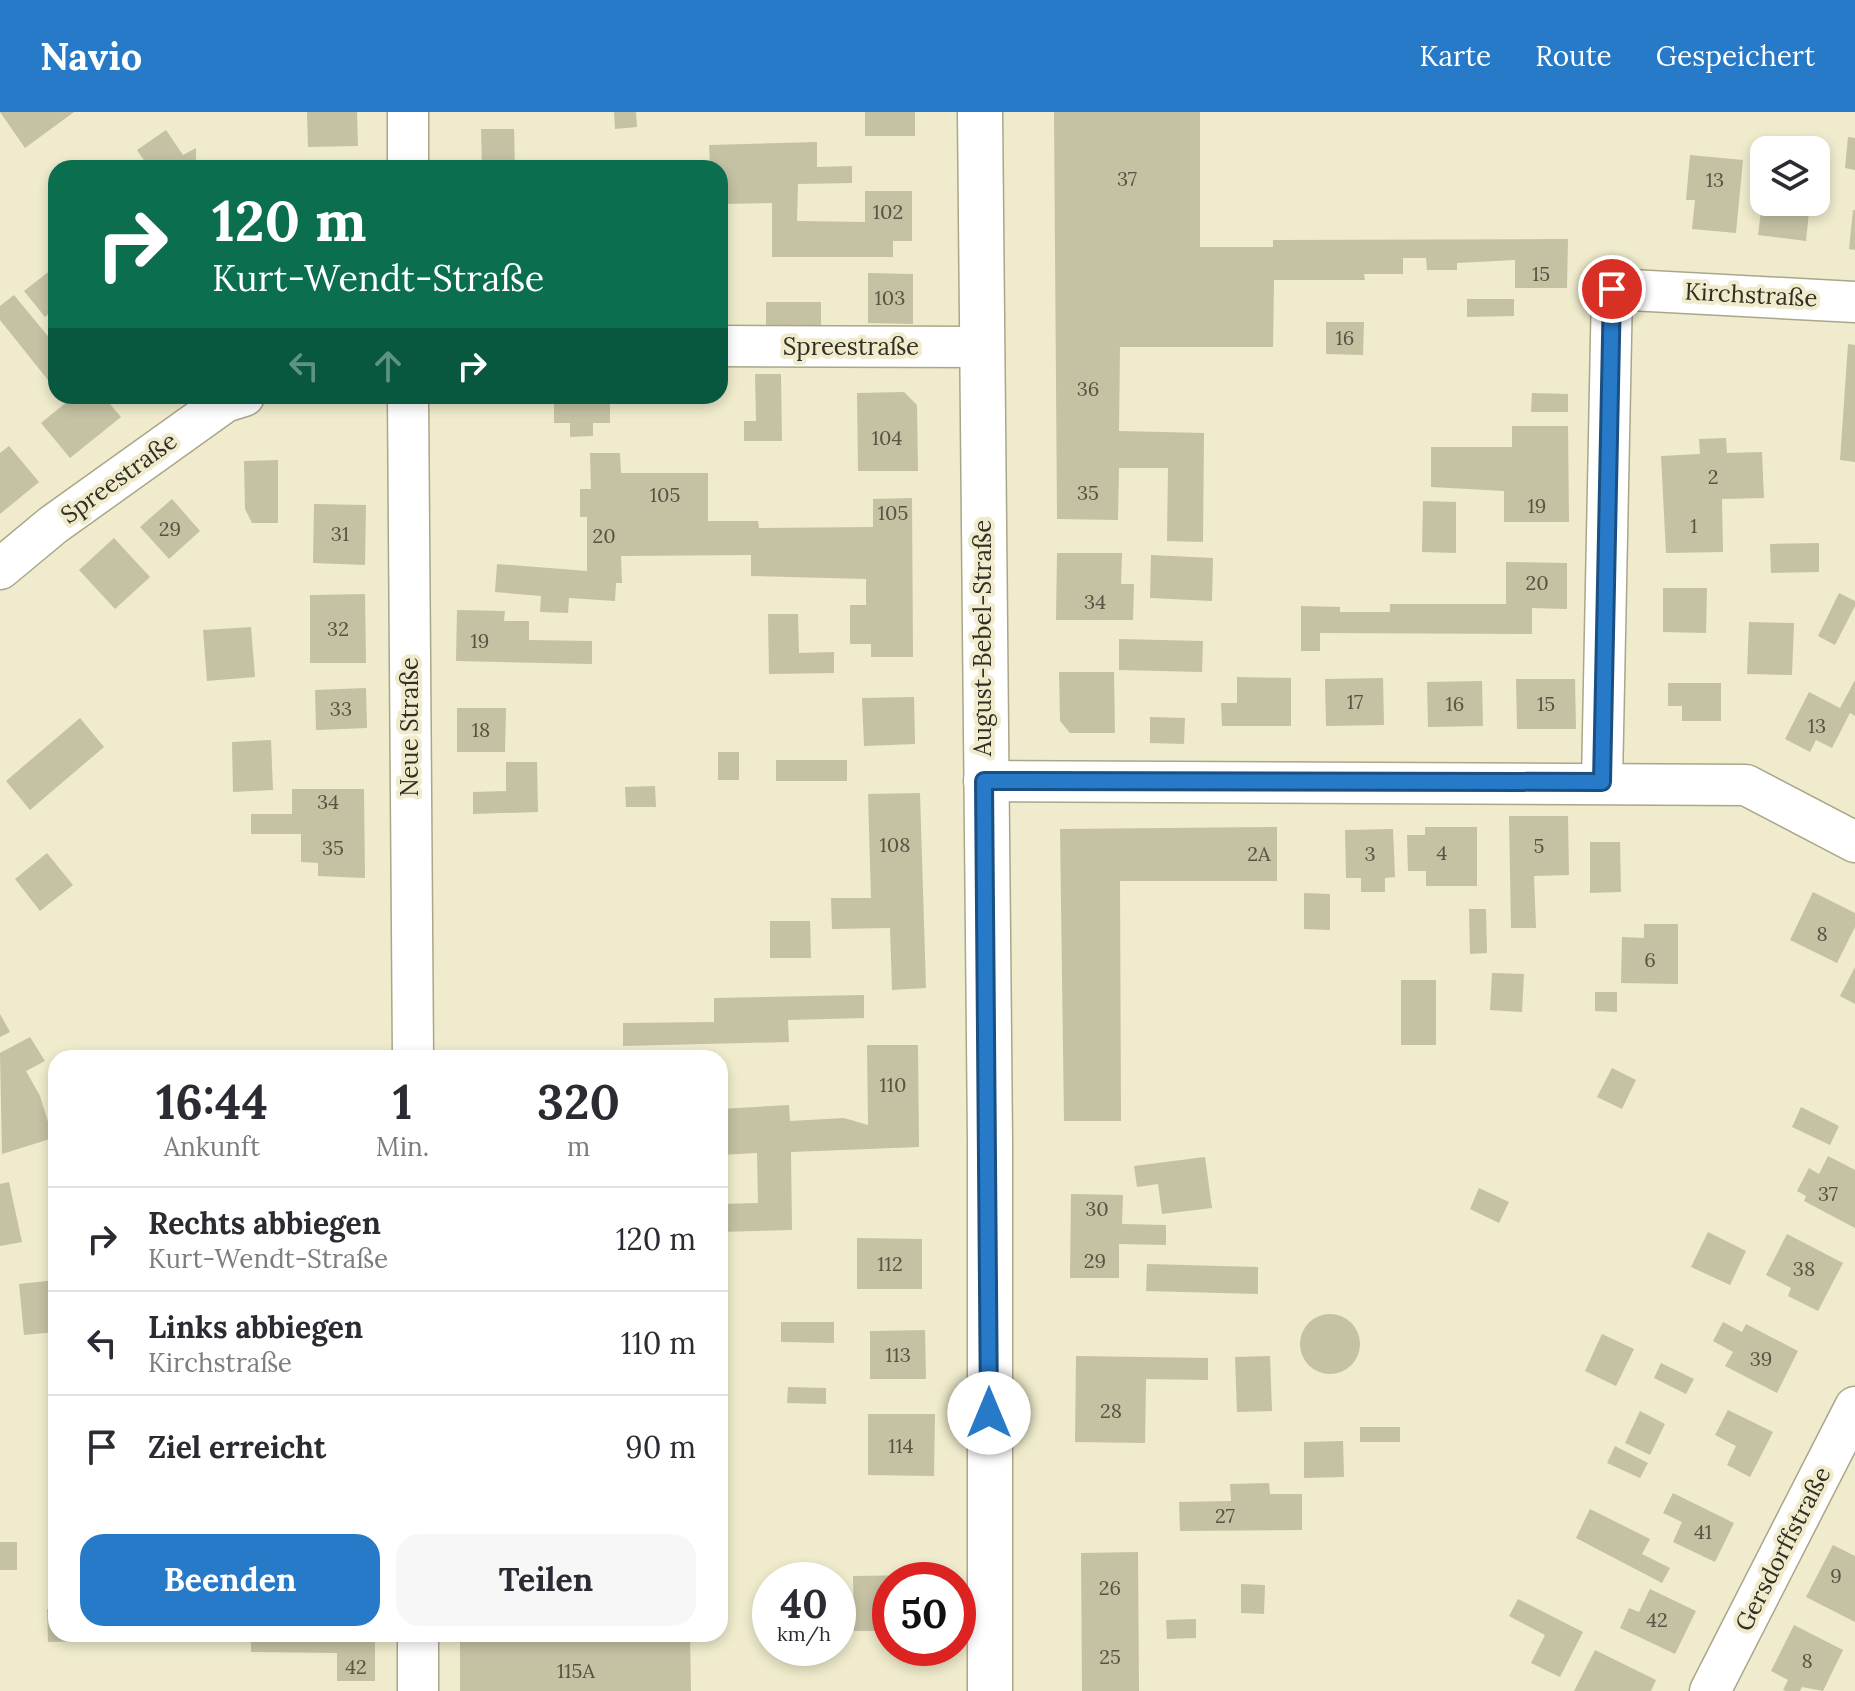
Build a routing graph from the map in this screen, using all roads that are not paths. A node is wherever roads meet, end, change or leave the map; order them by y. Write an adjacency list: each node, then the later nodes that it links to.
1 (408, 112): 3 (street)
2 (980, 112): 6 (main road, August-Bebel-Straße)
3 (408, 160)
4 (1855, 302): 11 (street, Kirchstraße)
5 (728, 346): 6 (street, Spreestraße)
6 (982, 347): 10 (main road, August-Bebel-Straße)
7 (222, 404): 9 (street, Spreestraße)
8 (408, 404): 13 (street, Neue Straße)
9 (0, 569)
10 (984, 781): 11 (street); 17 (main road, August-Bebel-Straße)
11 (1602, 782): 12 (street)
12 (1855, 842)
13 (413, 1050)
14 (1855, 1407): 18 (street, Gersdorffstraße)
15 (418, 1642): 16 (street)
16 (418, 1691)
17 (990, 1691)
18 (1710, 1691)

